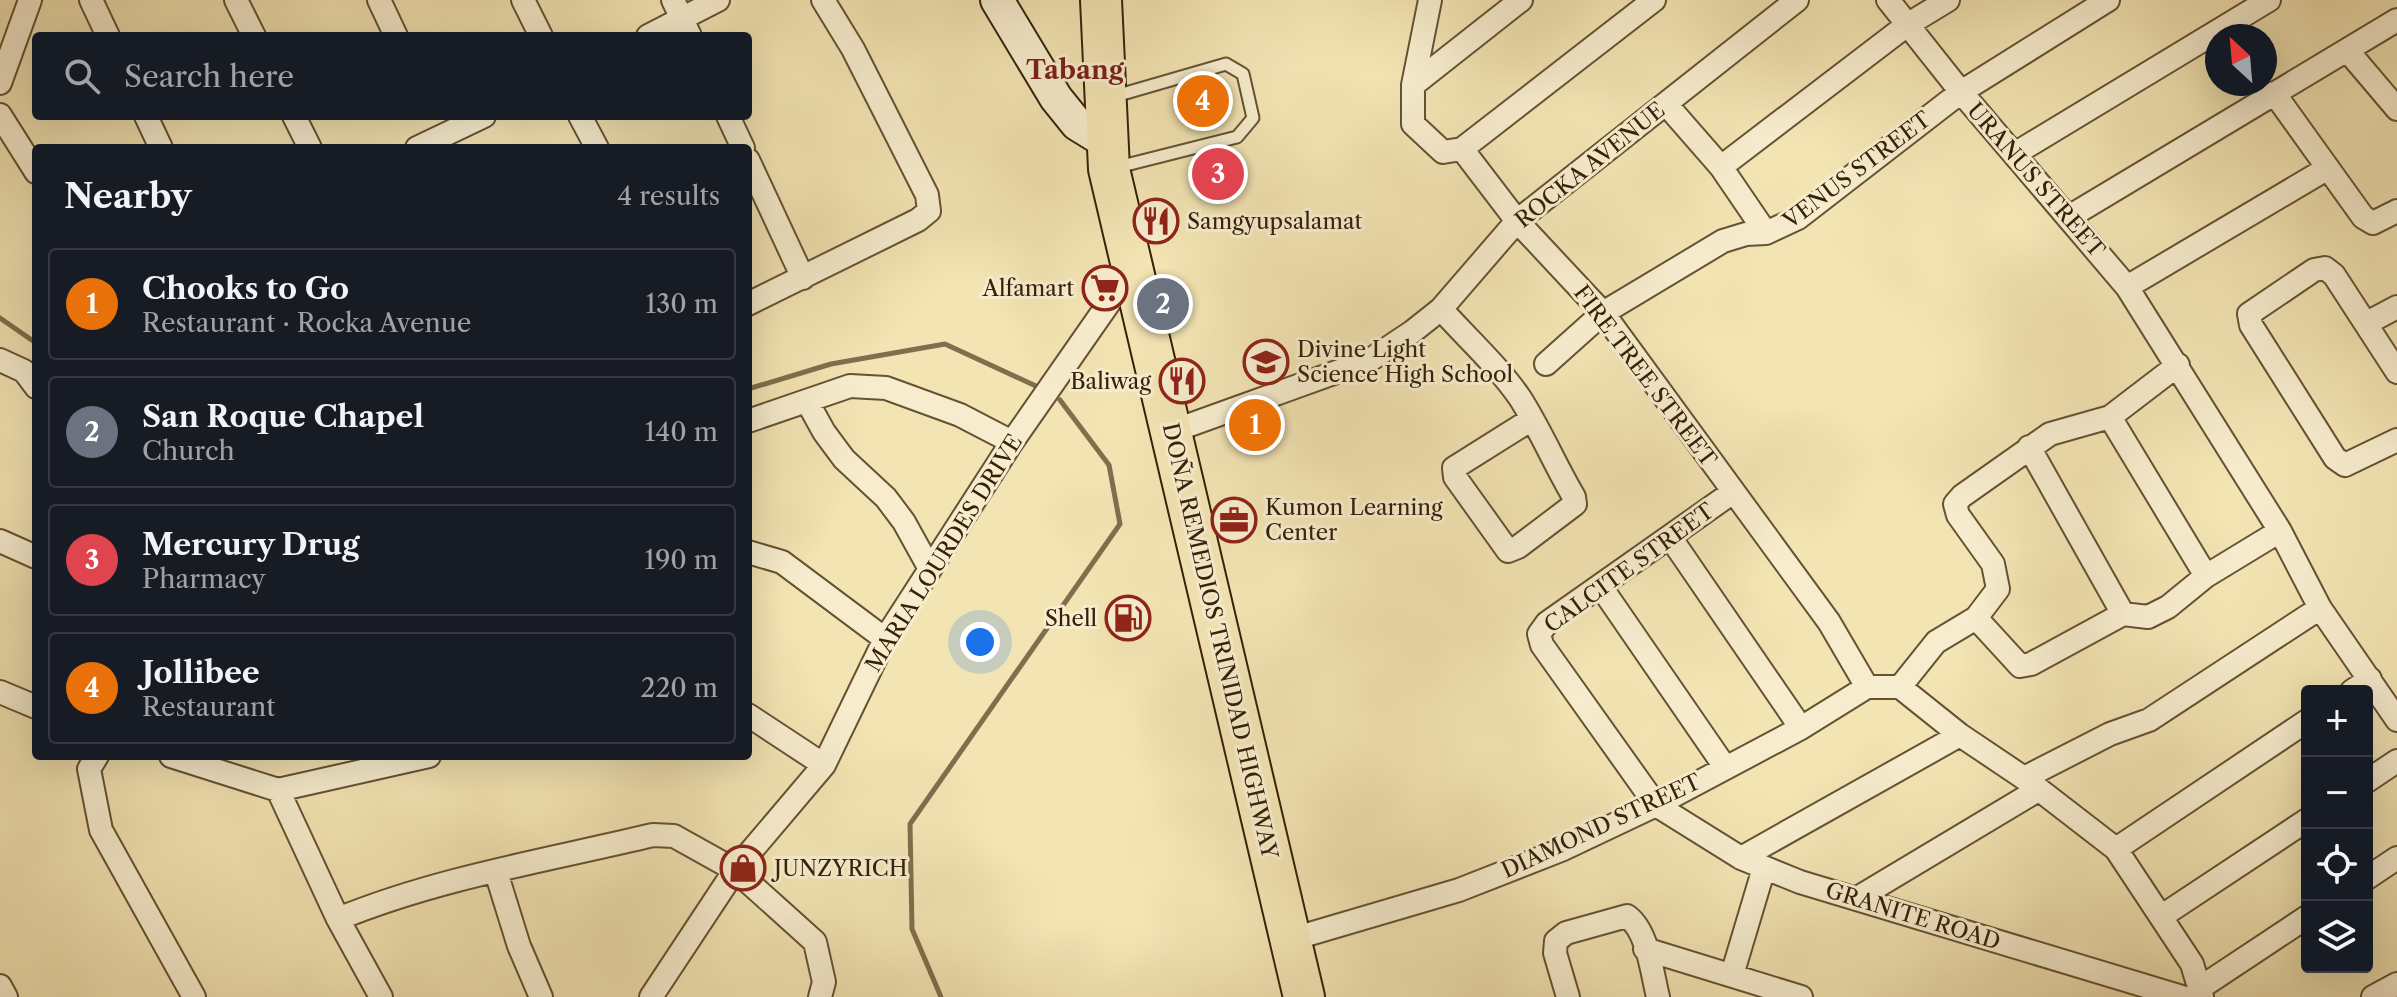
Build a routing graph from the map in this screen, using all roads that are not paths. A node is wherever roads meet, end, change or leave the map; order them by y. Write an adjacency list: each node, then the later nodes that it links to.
1 (30, 0): 27 (street)
2 (91, 0): 21 (street)
3 (236, 0): 22 (street)
4 (379, 0): 23 (street)
5 (523, 0): 24 (street)
6 (718, 0): 18 (street)
7 (823, 0): 60 (street)
8 (997, 0): 50 (street)
9 (1101, 0): 33 (highway, DOÑA REMEDIOS TRINIDAD HIGHWAY)
10 (1430, 0): 28 (street)
11 (1521, 0): 28 (street)
12 (1654, 0): 48 (street)
13 (1797, 0): 34 (street, ROCKA AVENUE)
14 (1888, 0): 20 (street, URANUS STREET)
15 (1948, 0): 20 (street)
16 (2108, 0): 30 (street, VENUS STREET)
17 (2269, 0): 49 (street)
18 (682, 18): 25 (street)
19 (2397, 20): 26 (street)
20 (1907, 25): 30 (street, URANUS STREET); 52 (street)
21 (106, 32)
22 (252, 32)
23 (394, 32)
24 (539, 32)
25 (656, 32)
26 (2347, 50): 29 (street); 35 (street)
27 (0, 83)
28 (1413, 85): 48 (street)
29 (2277, 91)
30 (1961, 92): 49 (street, URANUS STREET); 58 (street, VENUS STREET)
31 (2269, 96): 56 (street)
32 (2276, 96): 53 (street)
33 (1105, 100): 50 (highway, DOÑA REMEDIOS TRINIDAD HIGHWAY); 50 (lane)
34 (1666, 104): 52 (street); 57 (street, ROCKA AVENUE)
35 (2397, 109)
36 (0, 115): 51 (street)
37 (148, 120): 43 (street)
38 (296, 120): 44 (street)
39 (475, 120): 42 (street)
40 (582, 120): 46 (street)
41 (730, 120): 47 (street)
42 (444, 133): 45 (street)
43 (159, 144)
44 (308, 144)
45 (424, 144)
46 (595, 144)
47 (741, 144)
48 (1462, 149): 57 (street, FIRE TREE STREET)
49 (2016, 153): 56 (street, URANUS STREET)
50 (1108, 156): 59 (highway, DOÑA REMEDIOS TRINIDAD HIGHWAY)
51 (32, 166)
52 (1721, 167): 58 (street)
53 (2328, 168): 55 (street); 61 (street)
54 (752, 169): 60 (street)
55 (2397, 211)
56 (2069, 217): 61 (street, URANUS STREET)
57 (1517, 221): 64 (street, ROCKA AVENUE); 65 (street, FIRE TREE STREET)
58 (1766, 233): 65 (street, VENUS STREET)
59 (1134, 267): 76 (highway, DOÑA REMEDIOS TRINIDAD HIGHWAY); 78 (street, MARIA LOURDES DRIVE)
60 (803, 278): 62 (street)
61 (2127, 287): 69 (street, URANUS STREET)
62 (752, 302)
63 (2397, 307): 66 (street)
64 (1441, 309): 74 (street); 76 (street, ROCKA AVENUE)
65 (1603, 313): 68 (street, VENUS STREET); 80 (street, FIRE TREE STREET)
66 (2367, 323): 70 (street); 77 (street)
67 (0, 360): 71 (street)
68 (1546, 364)
69 (2178, 365): 73 (street); 81 (street, URANUS STREET)
70 (2397, 372)
71 (32, 382)
72 (808, 403): 75 (street); 78 (street); 86 (street)
73 (2110, 417): 79 (street); 87 (street)
74 (1532, 419): 74 (street)
75 (752, 420)
76 (1173, 431): 126 (highway, DOÑA REMEDIOS TRINIDAD HIGHWAY)
77 (2397, 440)
78 (1012, 442): 86 (street, MARIA LOURDES DRIVE)
79 (2029, 447): 90 (street); 91 (street)
80 (1733, 492): 82 (street, CALCITE STREET); 94 (street, FIRE TREE STREET)
81 (2280, 531): 87 (street); 89 (street, URANUS STREET)
82 (1670, 537): 88 (street, CALCITE STREET); 102 (street)
83 (0, 541): 85 (street)
84 (752, 553): 92 (street)
85 (32, 555)
86 (930, 569): 92 (street, MARIA LOURDES DRIVE)
87 (2206, 576): 90 (street)
88 (1601, 587): 109 (street); 113 (street, CALCITE STREET)
89 (2320, 608): 93 (street, URANUS STREET); 111 (street)
90 (2123, 614): 91 (street)
91 (1976, 618): 95 (street)
92 (885, 639): 108 (street, MARIA LOURDES DRIVE)
93 (2361, 685)
94 (1867, 687): 95 (street); 102 (street, DIAMOND STREET)
95 (1900, 687): 103 (street)
96 (0, 692): 98 (street)
97 (2373, 697): 100 (street, URANUS STREET)
98 (32, 705)
99 (752, 718): 108 (street)
100 (2397, 720)
101 (2301, 725): 115 (street)
102 (1801, 728): 109 (street, DIAMOND STREET)
103 (1960, 735): 111 (street); 116 (street)
104 (95, 760): 133 (street)
105 (184, 760): 112 (street)
106 (411, 760): 112 (street)
107 (2397, 761): 110 (street)
108 (824, 765): 119 (street, MARIA LOURDES DRIVE)
109 (1725, 767): 113 (street, DIAMOND STREET)
110 (2373, 777)
111 (2031, 784): 115 (street); 122 (street)
112 (278, 790): 124 (street)
113 (1656, 805): 116 (street, GRANITE ROAD); 126 (street, DIAMOND STREET)
114 (2301, 824): 123 (street)
115 (2116, 849): 123 (street)
116 (1741, 858): 118 (street, GRANITE ROAD)
117 (2397, 858): 121 (street)
118 (1764, 868): 122 (street, GRANITE ROAD); 130 (street)
119 (735, 870): 120 (street); 136 (street, MARIA LOURDES DRIVE); 137 (street)
120 (496, 872): 124 (street); 135 (street)
121 (2373, 874)
122 (1856, 899): 131 (street, GRANITE ROAD)
123 (2162, 916): 131 (street)
124 (338, 919): 134 (street)
125 (2301, 921): 131 (street)
126 (1289, 940): 138 (highway, DOÑA REMEDIOS TRINIDAD HIGHWAY)
127 (1645, 949): 130 (street); 139 (street); 140 (street)
128 (2397, 984): 142 (street)
129 (0, 986): 132 (street)
130 (1736, 986): 141 (street)
131 (2195, 994)
132 (6, 997)
133 (194, 997)
134 (381, 997)
135 (541, 997)
136 (651, 997)
137 (820, 997)
138 (1304, 997)
139 (1568, 997)
140 (1658, 997)
141 (1801, 997)
142 (2373, 997)

